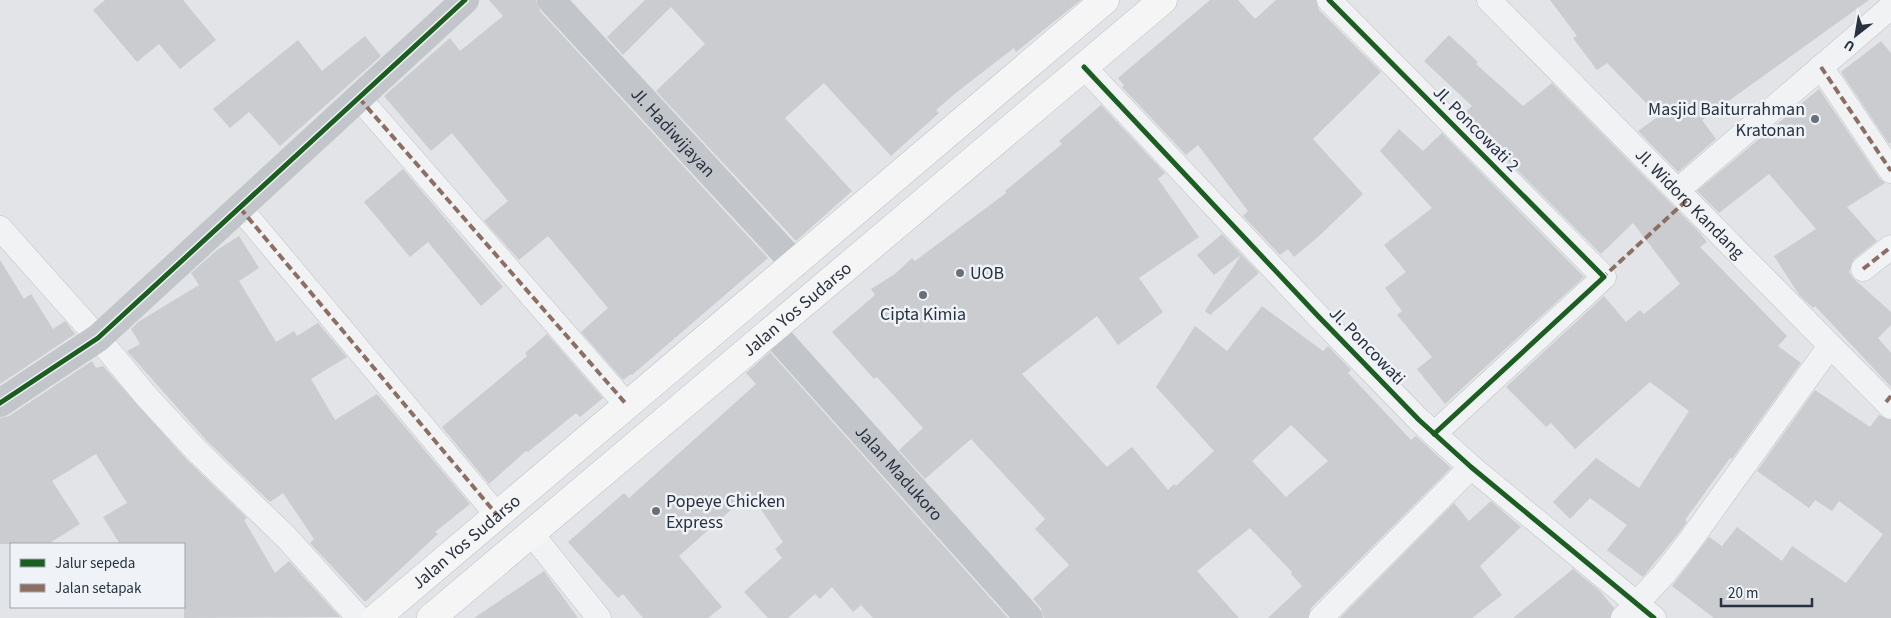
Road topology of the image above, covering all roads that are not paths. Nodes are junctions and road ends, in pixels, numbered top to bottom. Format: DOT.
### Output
graph roads {
  1 [pos="465,0"];
  2 [pos="551,0"];
  3 [pos="1163,0"];
  4 [pos="1329,0"];
  5 [pos="1489,0"];
  6 [pos="1099,2"];
  7 [pos="1891,7"];
  8 [pos="1821,67"];
  9 [pos="1084,68"];
  10 [pos="359,98"];
  11 [pos="1891,171"];
  12 [pos="1678,190"];
  13 [pos="240,208"];
  14 [pos="0,228"];
  15 [pos="1891,248"];
  16 [pos="795,264"];
  17 [pos="1863,269"];
  18 [pos="818,290"];
  19 [pos="748,304"];
  20 [pos="771,330"];
  21 [pos="98,338"];
  22 [pos="1830,346"];
  23 [pos="1889,402"];
  24 [pos="0,403"];
  25 [pos="627,405"];
  26 [pos="1434,434"];
  27 [pos="1471,467"];
  28 [pos="497,515"];
  29 [pos="531,533"];
  30 [pos="1638,613"];
  31 [pos="359,618"];
  32 [pos="376,618"];
  33 [pos="431,618"];
  34 [pos="598,618"];
  35 [pos="1029,618"];
  36 [pos="1321,618"];
  1 -- 10 [label="street"];
  2 -- 16 [label="street, Jl. Hadiwijayan"];
  3 -- 9 [label="main road, Jalan Yos Sudarso"];
  4 -- 26 [label="street, Jl. Poncowati 2"];
  5 -- 12 [label="street, Jl. Widoro Kandang"];
  6 -- 16 [label="main road, Jalan Yos Sudarso"];
  7 -- 8 [label="street"];
  8 -- 11 [label="street"];
  8 -- 12 [label="street"];
  9 -- 18 [label="main road, Jalan Yos Sudarso"];
  9 -- 26 [label="street, Jl. Poncowati"];
  10 -- 13 [label="street"];
  10 -- 25 [label="street"];
  12 -- 22 [label="street, Jl. Widoro Kandang"];
  13 -- 21 [label="street"];
  13 -- 28 [label="street"];
  14 -- 21 [label="street"];
  15 -- 17 [label="street"];
  16 -- 18 [label="main road"];
  16 -- 19 [label="main road, Jalan Yos Sudarso"];
  18 -- 20 [label="main road, Jalan Yos Sudarso"];
  19 -- 20 [label="main road"];
  19 -- 25 [label="main road, Jalan Yos Sudarso"];
  20 -- 29 [label="main road, Jalan Yos Sudarso"];
  20 -- 35 [label="street, Jalan Madukoro"];
  21 -- 24 [label="street"];
  21 -- 31 [label="street"];
  22 -- 23 [label="street, Jl. Widoro Kandang"];
  22 -- 30 [label="street"];
  25 -- 28 [label="main road, Jalan Yos Sudarso"];
  26 -- 27 [label="street, Jl. Poncowati"];
  27 -- 30 [label="street, Jl. Poncowati"];
  27 -- 36 [label="street"];
  28 -- 32 [label="main road, Jalan Yos Sudarso"];
  29 -- 33 [label="main road, Jalan Yos Sudarso"];
  29 -- 34 [label="street"];
}
